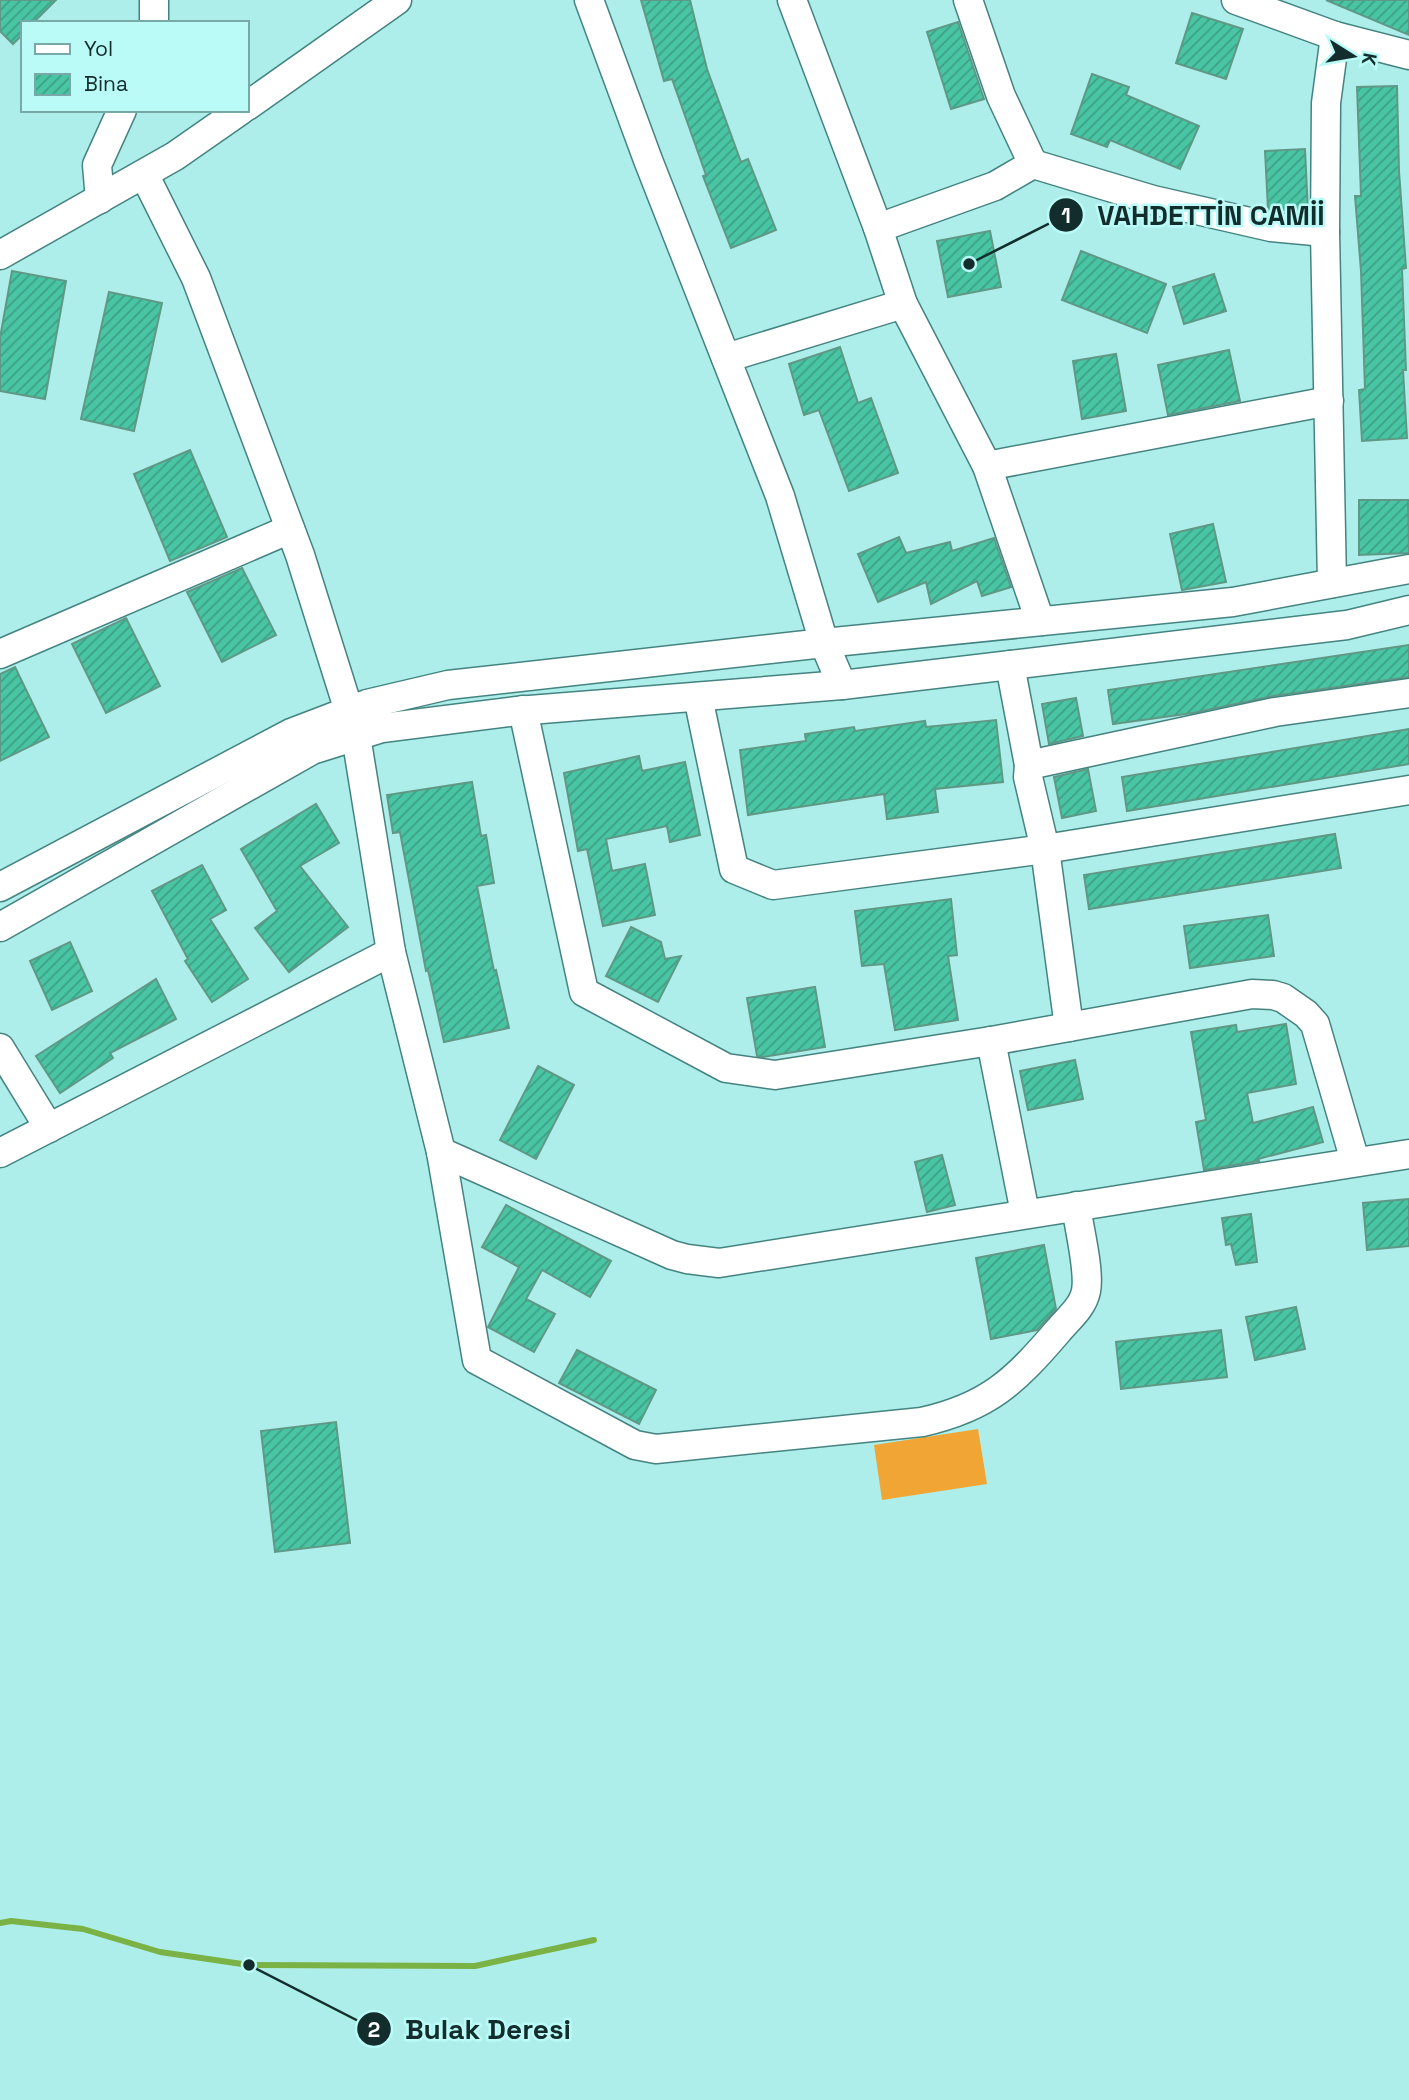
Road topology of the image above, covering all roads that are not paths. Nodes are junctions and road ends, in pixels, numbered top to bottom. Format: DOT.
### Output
graph roads {
  1 [pos="154,0"];
  2 [pos="397,0"];
  3 [pos="589,0"];
  4 [pos="792,0"];
  5 [pos="968,0"];
  6 [pos="1236,0"];
  7 [pos="154,21"];
  8 [pos="1335,36"];
  9 [pos="1409,55"];
  10 [pos="248,105"];
  11 [pos="121,112"];
  12 [pos="238,112"];
  13 [pos="1033,164"];
  14 [pos="144,174"];
  15 [pos="100,199"];
  16 [pos="878,228"];
  17 [pos="1325,232"];
  18 [pos="0,255"];
  19 [pos="903,304"];
  20 [pos="726,358"];
  21 [pos="1329,401"];
  22 [pos="987,466"];
  23 [pos="290,529"];
  24 [pos="1409,569"];
  25 [pos="1332,583"];
  26 [pos="1409,610"];
  27 [pos="1040,621"];
  28 [pos="824,643"];
  29 [pos="0,654"];
  30 [pos="1010,665"];
  31 [pos="842,685"];
  32 [pos="1409,693"];
  33 [pos="698,696"];
  34 [pos="523,710"];
  35 [pos="352,723"];
  36 [pos="1029,765"];
  37 [pos="1408,794"];
  38 [pos="1045,849"];
  39 [pos="0,887"];
  40 [pos="0,927"];
  41 [pos="391,952"];
  42 [pos="1069,1027"];
  43 [pos="991,1041"];
  44 [pos="0,1048"];
  45 [pos="49,1128"];
  46 [pos="441,1152"];
  47 [pos="0,1153"];
  48 [pos="1409,1154"];
  49 [pos="1355,1161"];
  50 [pos="1076,1206"];
  51 [pos="1025,1213"];
  1 -- 7 [label="street"];
  2 -- 10 [label="street"];
  3 -- 20 [label="street"];
  4 -- 16 [label="street"];
  5 -- 13 [label="street"];
  6 -- 8 [label="street"];
  8 -- 9 [label="street"];
  8 -- 17 [label="street"];
  11 -- 15 [label="street"];
  12 -- 14 [label="street"];
  13 -- 16 [label="street"];
  13 -- 17 [label="street"];
  14 -- 15 [label="street"];
  14 -- 23 [label="street"];
  15 -- 18 [label="street"];
  16 -- 19 [label="street"];
  17 -- 21 [label="street"];
  19 -- 20 [label="street"];
  19 -- 22 [label="street"];
  20 -- 28 [label="street"];
  21 -- 22 [label="street"];
  21 -- 25 [label="street"];
  22 -- 27 [label="street"];
  23 -- 29 [label="street"];
  23 -- 35 [label="street"];
  24 -- 25 [label="street"];
  25 -- 27 [label="street"];
  26 -- 30 [label="street"];
  27 -- 28 [label="street"];
  28 -- 31 [label="street"];
  28 -- 35 [label="street"];
  30 -- 31 [label="street"];
  30 -- 36 [label="street"];
  31 -- 33 [label="street"];
  32 -- 36 [label="street"];
  33 -- 34 [label="street"];
  33 -- 38 [label="street"];
  34 -- 35 [label="street"];
  34 -- 43 [label="street"];
  35 -- 39 [label="street"];
  35 -- 40 [label="street"];
  35 -- 41 [label="street"];
  36 -- 38 [label="street"];
  37 -- 38 [label="street"];
  38 -- 42 [label="street"];
  41 -- 45 [label="street"];
  41 -- 46 [label="street"];
  42 -- 43 [label="street"];
  42 -- 49 [label="street"];
  43 -- 51 [label="street"];
  44 -- 45 [label="street"];
  45 -- 47 [label="street"];
  46 -- 50 [label="street"];
  46 -- 51 [label="street"];
  48 -- 49 [label="street"];
  49 -- 50 [label="street"];
  50 -- 51 [label="street"];
}
